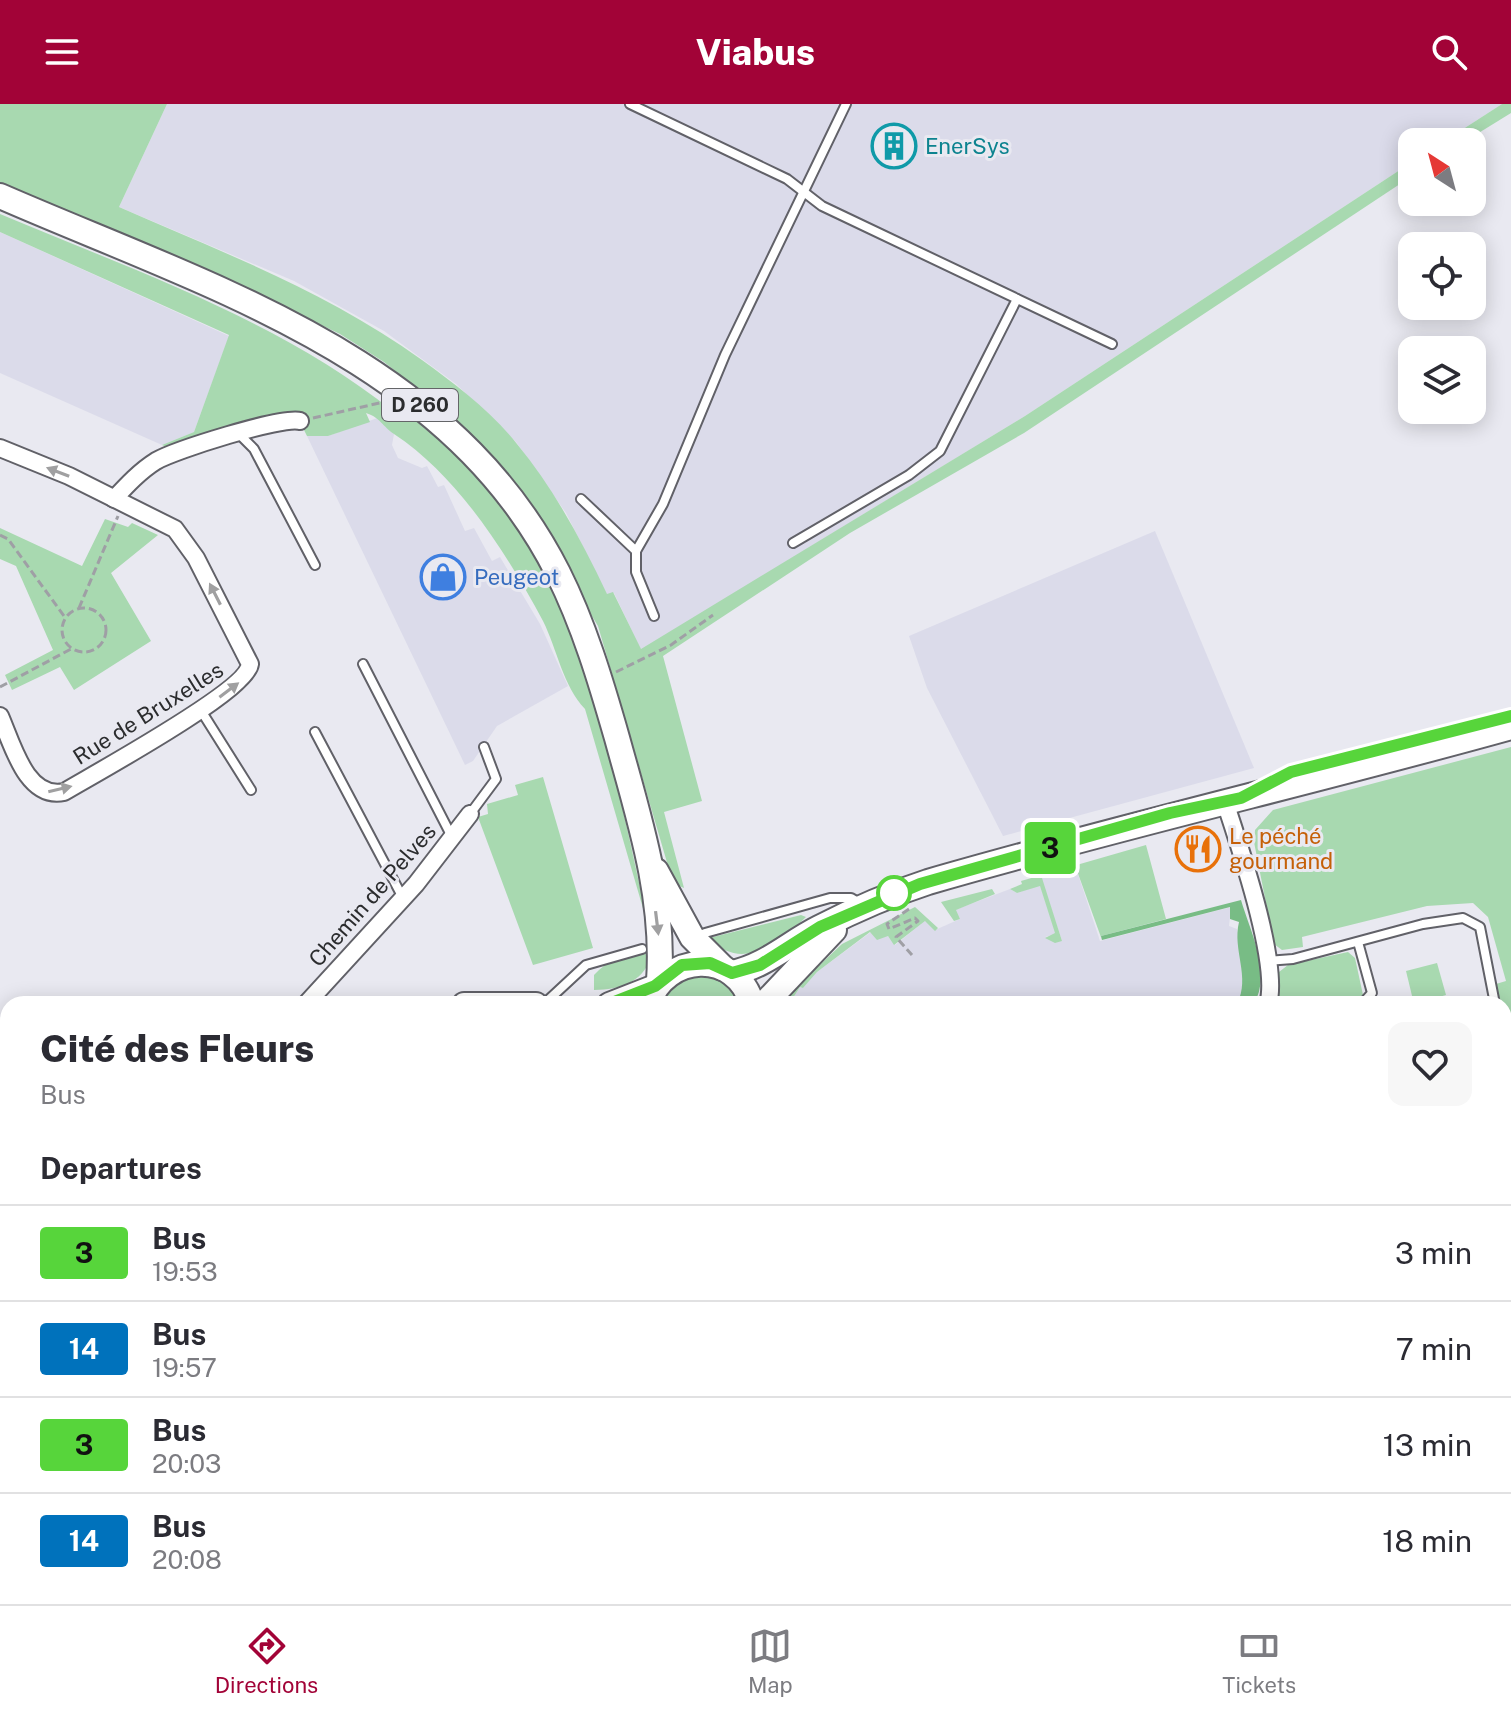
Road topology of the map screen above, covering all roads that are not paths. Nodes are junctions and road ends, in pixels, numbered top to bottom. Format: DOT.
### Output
graph roads {
  1 [pos="630,104"];
  2 [pos="846,104"];
  3 [pos="804,194"];
  4 [pos="0,196"];
  5 [pos="1017,299"];
  6 [pos="1112,344"];
  7 [pos="300,421"];
  8 [pos="239,434"];
  9 [pos="0,448"];
  10 [pos="581,499"];
  11 [pos="122,502"];
  12 [pos="793,543"];
  13 [pos="636,551"];
  14 [pos="315,565"];
  15 [pos="654,616"];
  16 [pos="363,664"];
  17 [pos="200,709"];
  18 [pos="0,716"];
  19 [pos="1511,716"];
  20 [pos="1511,727"];
  21 [pos="315,732"];
  22 [pos="484,747"];
  23 [pos="251,790"];
  24 [pos="1233,800"];
  25 [pos="470,814"];
  26 [pos="452,837"];
  27 [pos="652,866"];
  28 [pos="403,898"];
  29 [pos="858,910"];
  30 [pos="705,933"];
  31 [pos="1358,942"];
  32 [pos="642,949"];
  33 [pos="1268,961"];
  34 [pos="728,970"];
  35 [pos="654,990"];
  36 [pos="313,996"];
  37 [pos="553,996"];
  38 [pos="635,996"];
  39 [pos="748,996"];
  40 [pos="771,996"];
  41 [pos="1270,996"];
  42 [pos="1369,996"];
  43 [pos="1493,996"];
  1 -- 3 [label="lane"];
  2 -- 3 [label="lane"];
  3 -- 5 [label="lane"];
  3 -- 13 [label="lane"];
  4 -- 27 [label="main road, D 260"];
  5 -- 6 [label="lane"];
  5 -- 12 [label="lane"];
  7 -- 8 [label="street"];
  8 -- 11 [label="street"];
  8 -- 14 [label="lane"];
  11 -- 9 [label="street, Rue de Bruxelles, one-way"];
  10 -- 13 [label="lane"];
  17 -- 11 [label="street, Rue de Bruxelles, one-way"];
  13 -- 15 [label="lane"];
  16 -- 26 [label="lane"];
  18 -- 17 [label="street, Rue de Bruxelles, one-way"];
  17 -- 23 [label="lane"];
  19 -- 24 [label="main road"];
  20 -- 24 [label="main road"];
  21 -- 28 [label="lane"];
  22 -- 25 [label="lane"];
  24 -- 29 [label="main road"];
  24 -- 33 [label="street"];
  25 -- 26 [label="street, Chemin de Pelves"];
  26 -- 28 [label="street, Chemin de Pelves"];
  27 -- 34 [label="main road, D 260"];
  27 -- 35 [label="main road, D 260, one-way"];
  28 -- 36 [label="street, Chemin de Pelves"];
  29 -- 30 [label="lane"];
  29 -- 34 [label="main road"];
  29 -- 40 [label="main road"];
  31 -- 33 [label="lane"];
  31 -- 42 [label="lane"];
  31 -- 43 [label="lane"];
  32 -- 37 [label="lane"];
  33 -- 41 [label="street"];
  34 -- 35 [label="main road"];
  34 -- 39 [label="main road"];
  35 -- 38 [label="main road"];
}
